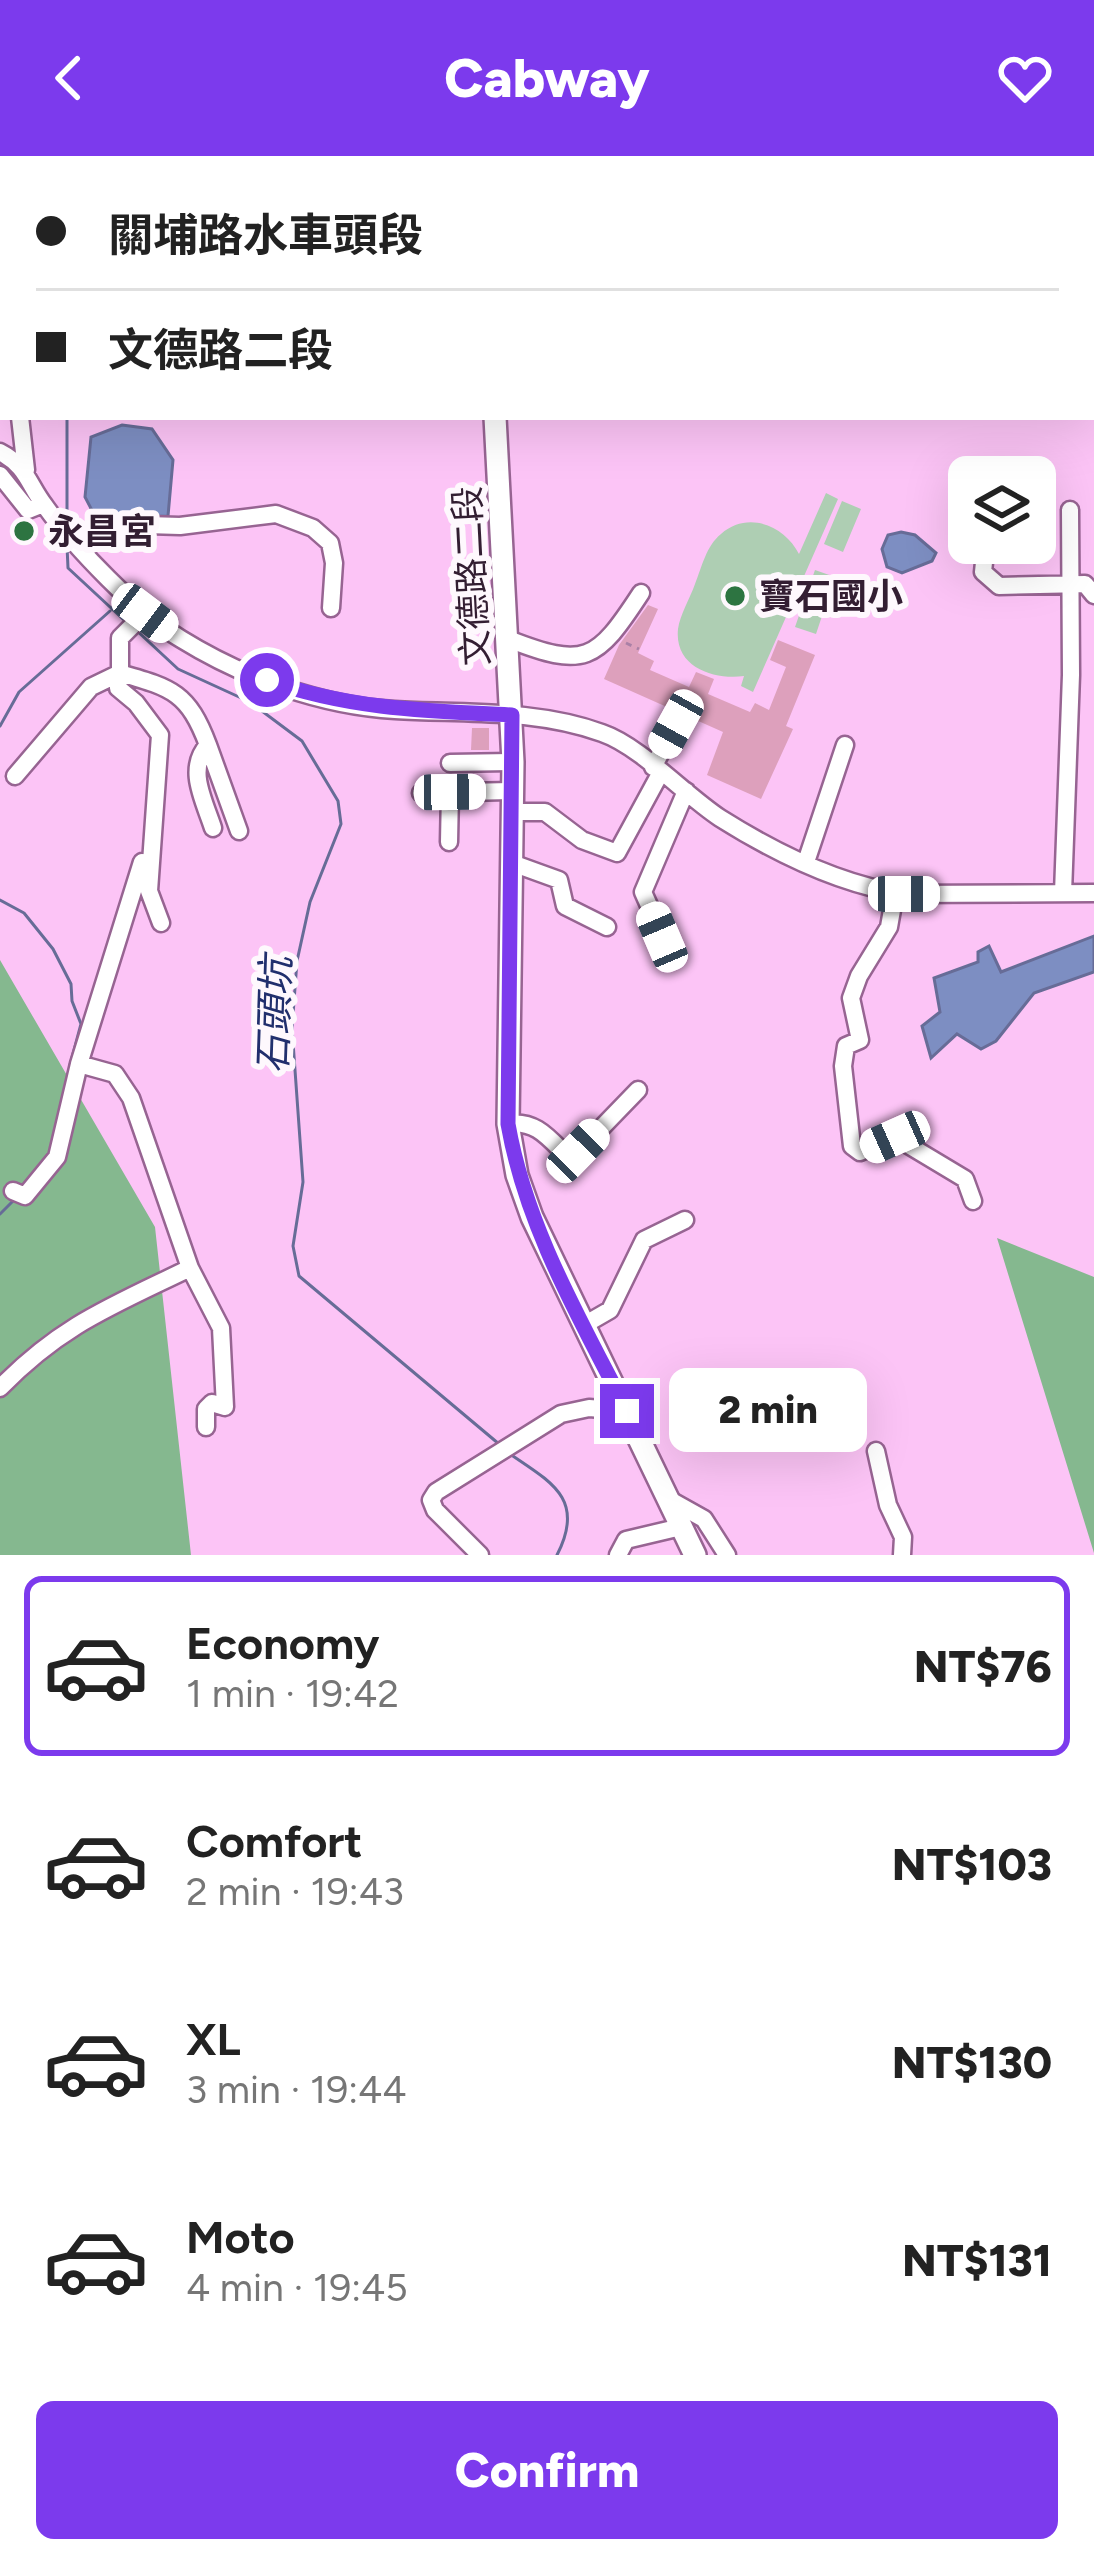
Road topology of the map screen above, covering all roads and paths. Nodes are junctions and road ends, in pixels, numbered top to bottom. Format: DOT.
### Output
graph roads {
  1 [pos="20,420"];
  2 [pos="495,420"];
  3 [pos="0,452"];
  4 [pos="26,470"];
  5 [pos="0,475"];
  6 [pos="43,504"];
  7 [pos="1070,510"];
  8 [pos="79,544"];
  9 [pos="984,564"];
  10 [pos="1068,586"];
  11 [pos="641,593"];
  12 [pos="1094,596"];
  13 [pos="331,608"];
  14 [pos="145,613"];
  15 [pos="508,640"];
  16 [pos="119,673"];
  17 [pos="512,715"];
  18 [pos="676,724"];
  19 [pos="844,745"];
  20 [pos="208,746"];
  21 [pos="513,762"];
  22 [pos="450,763"];
  23 [pos="657,770"];
  24 [pos="14,776"];
  25 [pos="686,791"];
  26 [pos="450,792"];
  27 [pos="421,793"];
  28 [pos="512,801"];
  29 [pos="158,803"];
  30 [pos="213,827"];
  31 [pos="239,830"];
  32 [pos="449,842"];
  33 [pos="512,862"];
  34 [pos="806,862"];
  35 [pos="895,893"];
  36 [pos="1063,893"];
  37 [pos="1094,893"];
  38 [pos="161,923"];
  39 [pos="607,927"];
  40 [pos="662,937"];
  41 [pos="79,1064"];
  42 [pos="638,1090"];
  43 [pos="508,1124"];
  44 [pos="19,1194"];
  45 [pos="973,1201"];
  46 [pos="686,1220"];
  47 [pos="190,1268"];
  48 [pos="584,1324"];
  49 [pos="0,1388"];
  50 [pos="627,1411"];
  51 [pos="206,1427"];
  52 [pos="876,1451"];
  53 [pos="670,1500"];
  54 [pos="681,1527"];
  55 [pos="480,1555"];
  56 [pos="618,1555"];
  57 [pos="694,1555"];
  58 [pos="727,1555"];
  59 [pos="902,1555"];
  1 -- 4 [label="street"];
  2 -- 15 [label="main road, 文德路二段"];
  3 -- 4 [label="street"];
  4 -- 6 [label="street"];
  5 -- 6 [label="street"];
  6 -- 8 [label="street"];
  7 -- 10 [label="street"];
  8 -- 13 [label="street"];
  8 -- 14 [label="street"];
  9 -- 10 [label="street"];
  10 -- 12 [label="street"];
  10 -- 36 [label="street"];
  11 -- 15 [label="street"];
  14 -- 16 [label="street"];
  14 -- 17 [label="street"];
  15 -- 17 [label="main road, 文德路二段"];
  16 -- 20 [label="street"];
  16 -- 24 [label="street"];
  16 -- 29 [label="street"];
  17 -- 21 [label="main road, 文德路二段"];
  17 -- 23 [label="street"];
  18 -- 23 [label="street"];
  19 -- 34 [label="street"];
  20 -- 30 [label="street"];
  20 -- 31 [label="street"];
  21 -- 22 [label="street"];
  21 -- 28 [label="main road, 文德路二段"];
  23 -- 25 [label="street"];
  23 -- 28 [label="street"];
  25 -- 34 [label="street"];
  25 -- 40 [label="street"];
  26 -- 27 [label="street"];
  26 -- 28 [label="street"];
  26 -- 32 [label="street"];
  28 -- 33 [label="main road, 文德路二段"];
  29 -- 38 [label="street"];
  29 -- 41 [label="street"];
  33 -- 39 [label="street"];
  33 -- 43 [label="main road, 文德路二段"];
  34 -- 35 [label="street"];
  35 -- 36 [label="street"];
  35 -- 45 [label="street"];
  36 -- 37 [label="street"];
  41 -- 44 [label="street"];
  41 -- 47 [label="street"];
  42 -- 43 [label="street"];
  43 -- 48 [label="main road, 文德路二段"];
  46 -- 48 [label="street"];
  47 -- 49 [label="street"];
  47 -- 51 [label="street"];
  48 -- 50 [label="main road, 文德路二段"];
  50 -- 53 [label="main road, 文德路二段"];
  50 -- 55 [label="street"];
  52 -- 59 [label="street"];
  53 -- 54 [label="main road, 文德路二段"];
  53 -- 58 [label="street"];
  54 -- 56 [label="street"];
  54 -- 57 [label="main road, 文德路二段"];
}
